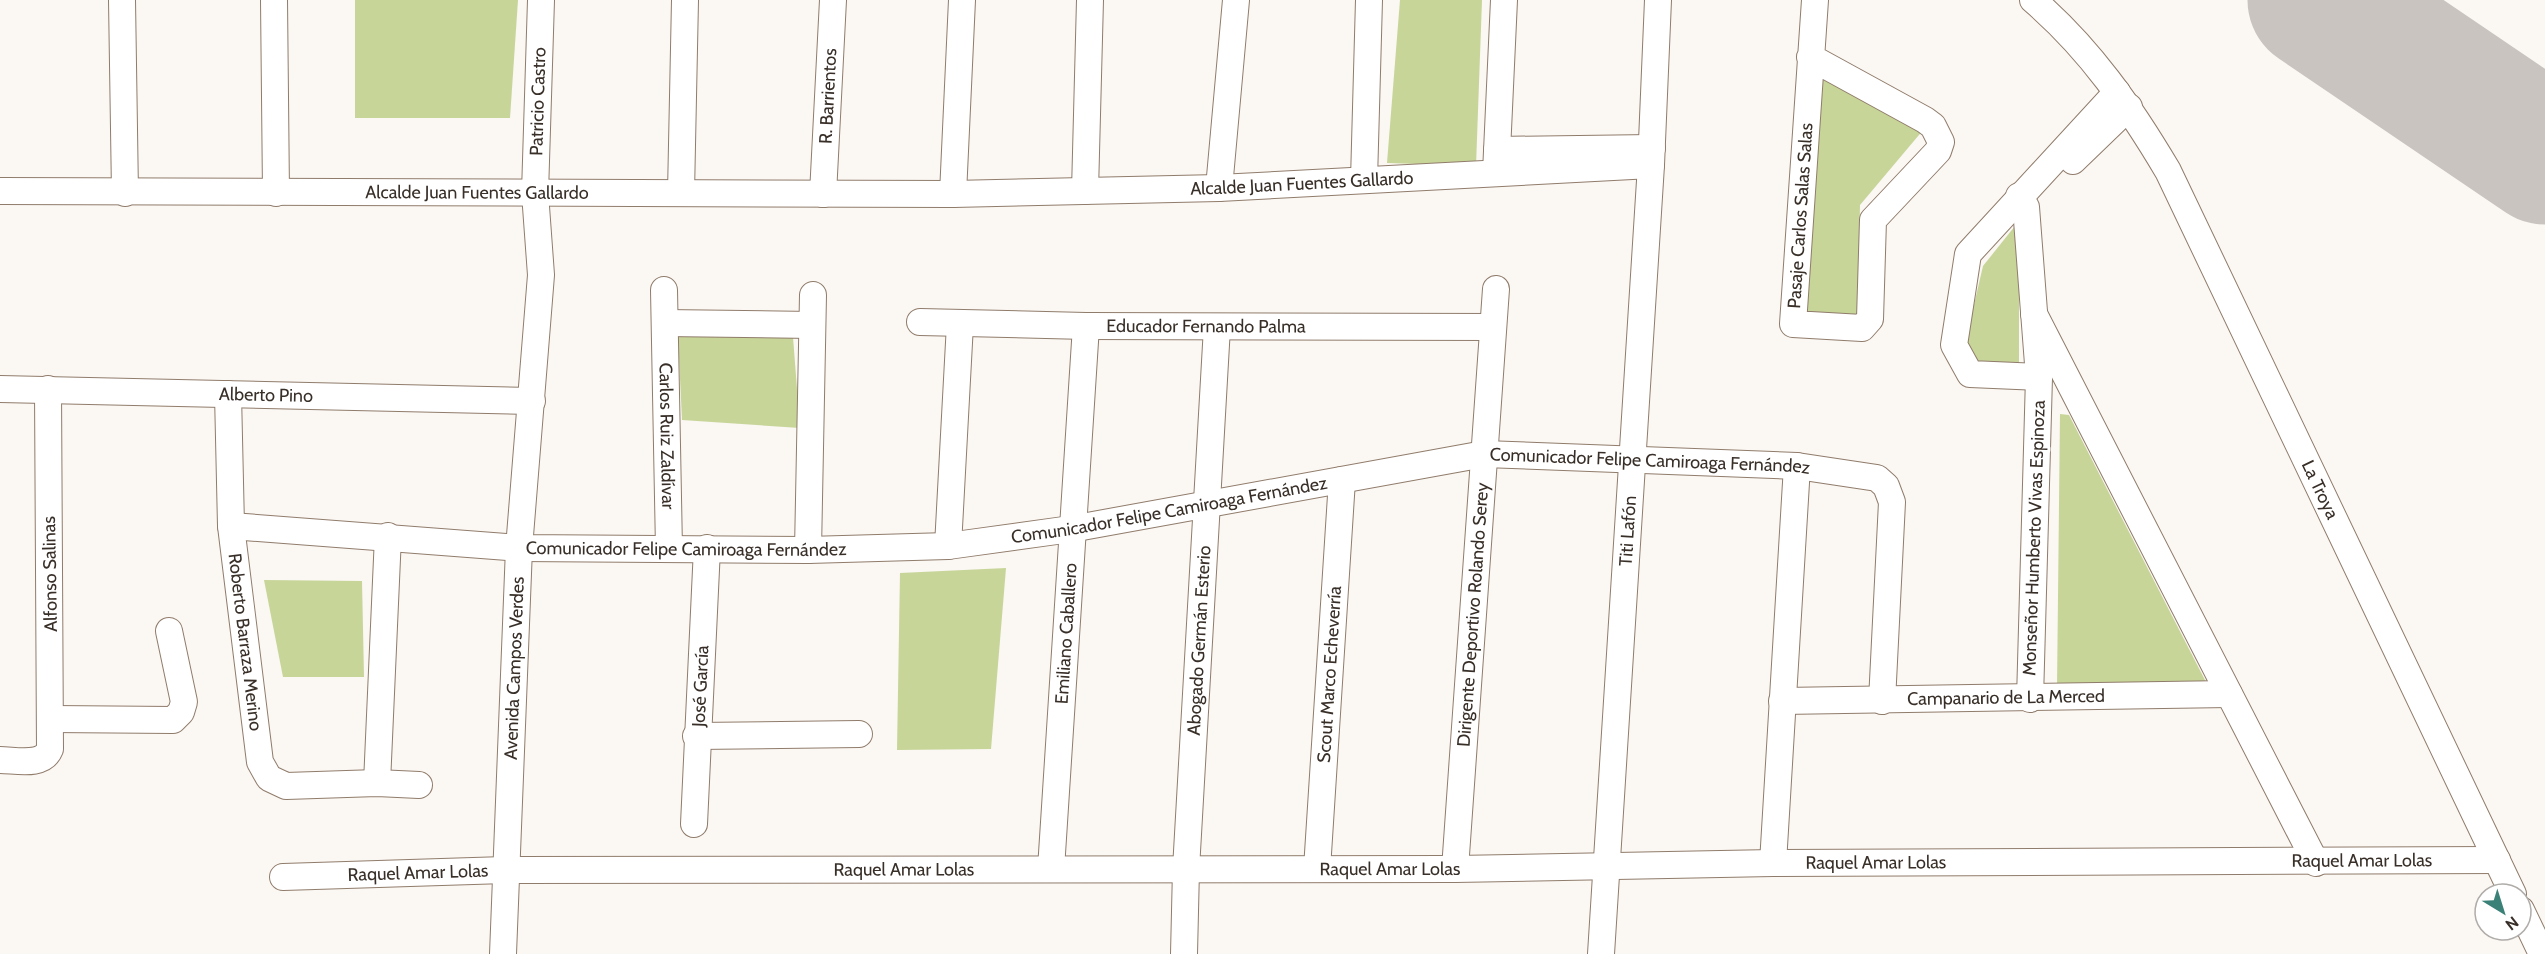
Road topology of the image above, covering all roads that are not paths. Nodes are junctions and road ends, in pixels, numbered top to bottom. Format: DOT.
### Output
graph roads {
  1 [pos="123,0"];
  2 [pos="274,0"];
  3 [pos="541,0"];
  4 [pos="685,0"];
  5 [pos="833,0"];
  6 [pos="962,0"];
  7 [pos="1090,0"];
  8 [pos="1236,0"];
  9 [pos="1369,0"];
  10 [pos="1504,0"];
  11 [pos="1658,0"];
  12 [pos="1815,0"];
  13 [pos="2033,0"];
  14 [pos="1810,57"];
  15 [pos="2123,99"];
  16 [pos="1651,156"];
  17 [pos="1497,162"];
  18 [pos="1364,180"];
  19 [pos="1219,188"];
  20 [pos="0,191"];
  21 [pos="1085,191"];
  22 [pos="125,193"];
  23 [pos="276,193"];
  24 [pos="535,193"];
  25 [pos="681,193"];
  26 [pos="823,194"];
  27 [pos="953,194"];
  28 [pos="2023,202"];
  29 [pos="541,275"];
  30 [pos="1496,288"];
  31 [pos="664,291"];
  32 [pos="813,295"];
  33 [pos="2034,314"];
  34 [pos="920,322"];
  35 [pos="665,323"];
  36 [pos="960,324"];
  37 [pos="812,325"];
  38 [pos="1086,326"];
  39 [pos="1217,327"];
  40 [pos="1493,327"];
  41 [pos="2038,377"];
  42 [pos="0,389"];
  43 [pos="48,389"];
  44 [pos="228,394"];
  45 [pos="532,401"];
  46 [pos="1484,454"];
  47 [pos="1632,459"];
  48 [pos="1797,466"];
  49 [pos="1342,480"];
  50 [pos="1206,504"];
  51 [pos="231,526"];
  52 [pos="1071,529"];
  53 [pos="388,536"];
  54 [pos="948,546"];
  55 [pos="519,548"];
  56 [pos="707,548"];
  57 [pos="669,549"];
  58 [pos="808,550"];
  59 [pos="170,631"];
  60 [pos="2229,694"];
  61 [pos="2030,699"];
  62 [pos="1782,701"];
  63 [pos="1882,701"];
  64 [pos="52,719"];
  65 [pos="859,734"];
  66 [pos="696,736"];
  67 [pos="0,760"];
  68 [pos="377,783"];
  69 [pos="419,785"];
  70 [pos="694,824"];
  71 [pos="2497,860"];
  72 [pos="1773,863"];
  73 [pos="2316,863"];
  74 [pos="1455,868"];
  75 [pos="1607,868"];
  76 [pos="1052,869"];
  77 [pos="1186,869"];
  78 [pos="1317,869"];
  79 [pos="505,870"];
  80 [pos="283,877"];
  81 [pos="2507,882"];
  82 [pos="2533,935"];
  83 [pos="503,954"];
  84 [pos="1184,954"];
  85 [pos="1600,954"];
  86 [pos="2542,954"];
  1 -- 22 [label="street"];
  2 -- 23 [label="street"];
  3 -- 24 [label="street, Patricio Castro"];
  4 -- 25 [label="street"];
  5 -- 26 [label="street, R. Barrientos"];
  6 -- 27 [label="street"];
  7 -- 21 [label="street"];
  8 -- 19 [label="street"];
  9 -- 18 [label="street"];
  10 -- 17 [label="street"];
  11 -- 16 [label="street, Titi Lafón"];
  12 -- 14 [label="street, Pasaje Carlos Salas Salas"];
  13 -- 15 [label="street, La Troya"];
  14 -- 14 [label="street, Pasaje Carlos Salas Salas"];
  15 -- 28 [label="street, Monseñor Humberto Vivas Espinoza"];
  15 -- 71 [label="street, La Troya"];
  16 -- 17 [label="street, Alcalde Juan Fuentes Gallardo"];
  16 -- 47 [label="street, Titi Lafón"];
  17 -- 18 [label="street, Alcalde Juan Fuentes Gallardo"];
  18 -- 19 [label="street, Alcalde Juan Fuentes Gallardo"];
  19 -- 21 [label="street, Alcalde Juan Fuentes Gallardo"];
  20 -- 22 [label="street, Alcalde Juan Fuentes Gallardo"];
  21 -- 27 [label="street, Alcalde Juan Fuentes Gallardo"];
  22 -- 23 [label="street, Alcalde Juan Fuentes Gallardo"];
  23 -- 24 [label="street, Alcalde Juan Fuentes Gallardo"];
  24 -- 25 [label="street, Alcalde Juan Fuentes Gallardo"];
  24 -- 29 [label="street, Patricio Castro"];
  25 -- 26 [label="street, Alcalde Juan Fuentes Gallardo"];
  26 -- 27 [label="street, Alcalde Juan Fuentes Gallardo"];
  28 -- 33 [label="street, Monseñor Humberto Vivas Espinoza"];
  28 -- 41 [label="street, Monseñor Humberto Vivas Espinoza"];
  29 -- 45 [label="street, Avenida Campos Verdes"];
  30 -- 40 [label="street, Dirigente Deportivo Rolando Serey"];
  31 -- 35 [label="street, Carlos Ruiz Zaldívar"];
  32 -- 37 [label="street"];
  33 -- 41 [label="street, Monseñor Humberto Vivas Espinoza"];
  33 -- 60 [label="street"];
  34 -- 36 [label="street, Educador Fernando Palma"];
  35 -- 37 [label="street"];
  35 -- 57 [label="street, Carlos Ruiz Zaldívar"];
  36 -- 38 [label="street, Educador Fernando Palma"];
  36 -- 54 [label="street"];
  37 -- 58 [label="street"];
  38 -- 39 [label="street, Educador Fernando Palma"];
  38 -- 52 [label="street, Emiliano Caballero"];
  39 -- 40 [label="street, Educador Fernando Palma"];
  39 -- 50 [label="street, Abogado Germán Esterio"];
  40 -- 46 [label="street, Dirigente Deportivo Rolando Serey"];
  41 -- 61 [label="street, Monseñor Humberto Vivas Espinoza"];
  42 -- 43 [label="street, Alberto Pino"];
  43 -- 44 [label="street, Alberto Pino"];
  43 -- 64 [label="street, Alfonso Salinas"];
  44 -- 45 [label="street, Alberto Pino"];
  44 -- 51 [label="street, Roberto Barraza Merino"];
  45 -- 55 [label="street, Avenida Campos Verdes"];
  46 -- 47 [label="street, Comunicador Felipe Camiroaga Fernández"];
  46 -- 49 [label="street, Comunicador Felipe Camiroaga Fernández"];
  46 -- 74 [label="street, Dirigente Deportivo Rolando Serey"];
  47 -- 48 [label="street, Comunicador Felipe Camiroaga Fernández"];
  47 -- 75 [label="street, Titi Lafón"];
  48 -- 62 [label="street"];
  48 -- 63 [label="street, Comunicador Felipe Camiroaga Fernández"];
  49 -- 50 [label="street, Comunicador Felipe Camiroaga Fernández"];
  49 -- 78 [label="street, Scout Marco Echeverría"];
  50 -- 52 [label="street, Comunicador Felipe Camiroaga Fernández"];
  50 -- 77 [label="street, Abogado Germán Esterio"];
  51 -- 53 [label="street, Comunicador Felipe Camiroaga Fernández"];
  51 -- 68 [label="street, Roberto Barraza Merino"];
  52 -- 54 [label="street, Comunicador Felipe Camiroaga Fernández"];
  52 -- 76 [label="street, Emiliano Caballero"];
  53 -- 55 [label="street, Comunicador Felipe Camiroaga Fernández"];
  53 -- 68 [label="street"];
  54 -- 58 [label="street, Comunicador Felipe Camiroaga Fernández"];
  55 -- 57 [label="street, Comunicador Felipe Camiroaga Fernández"];
  55 -- 79 [label="street, Avenida Campos Verdes"];
  56 -- 57 [label="street, Comunicador Felipe Camiroaga Fernández"];
  56 -- 58 [label="street, Comunicador Felipe Camiroaga Fernández"];
  56 -- 66 [label="street, José García"];
  59 -- 64 [label="street"];
  60 -- 61 [label="street, Campanario de La Merced"];
  60 -- 73 [label="street"];
  61 -- 63 [label="street, Campanario de La Merced"];
  62 -- 63 [label="street, Campanario de La Merced"];
  62 -- 72 [label="street"];
  64 -- 67 [label="street, Alfonso Salinas"];
  65 -- 66 [label="street"];
  66 -- 70 [label="street, José García"];
  68 -- 69 [label="street, Roberto Barraza Merino"];
  71 -- 73 [label="street, Raquel Amar Lolas"];
  71 -- 81 [label="street, La Troya"];
  72 -- 73 [label="street, Raquel Amar Lolas"];
  72 -- 75 [label="street, Raquel Amar Lolas"];
  74 -- 75 [label="street, Raquel Amar Lolas"];
  74 -- 78 [label="street, Raquel Amar Lolas"];
  75 -- 85 [label="street, Titi Lafón"];
  76 -- 77 [label="street, Raquel Amar Lolas"];
  76 -- 79 [label="street, Raquel Amar Lolas"];
  77 -- 78 [label="street, Raquel Amar Lolas"];
  77 -- 84 [label="street, Abogado Germán Esterio"];
  79 -- 80 [label="street, Raquel Amar Lolas"];
  79 -- 83 [label="street, Avenida Campos Verdes"];
  82 -- 86 [label="street"];
}
